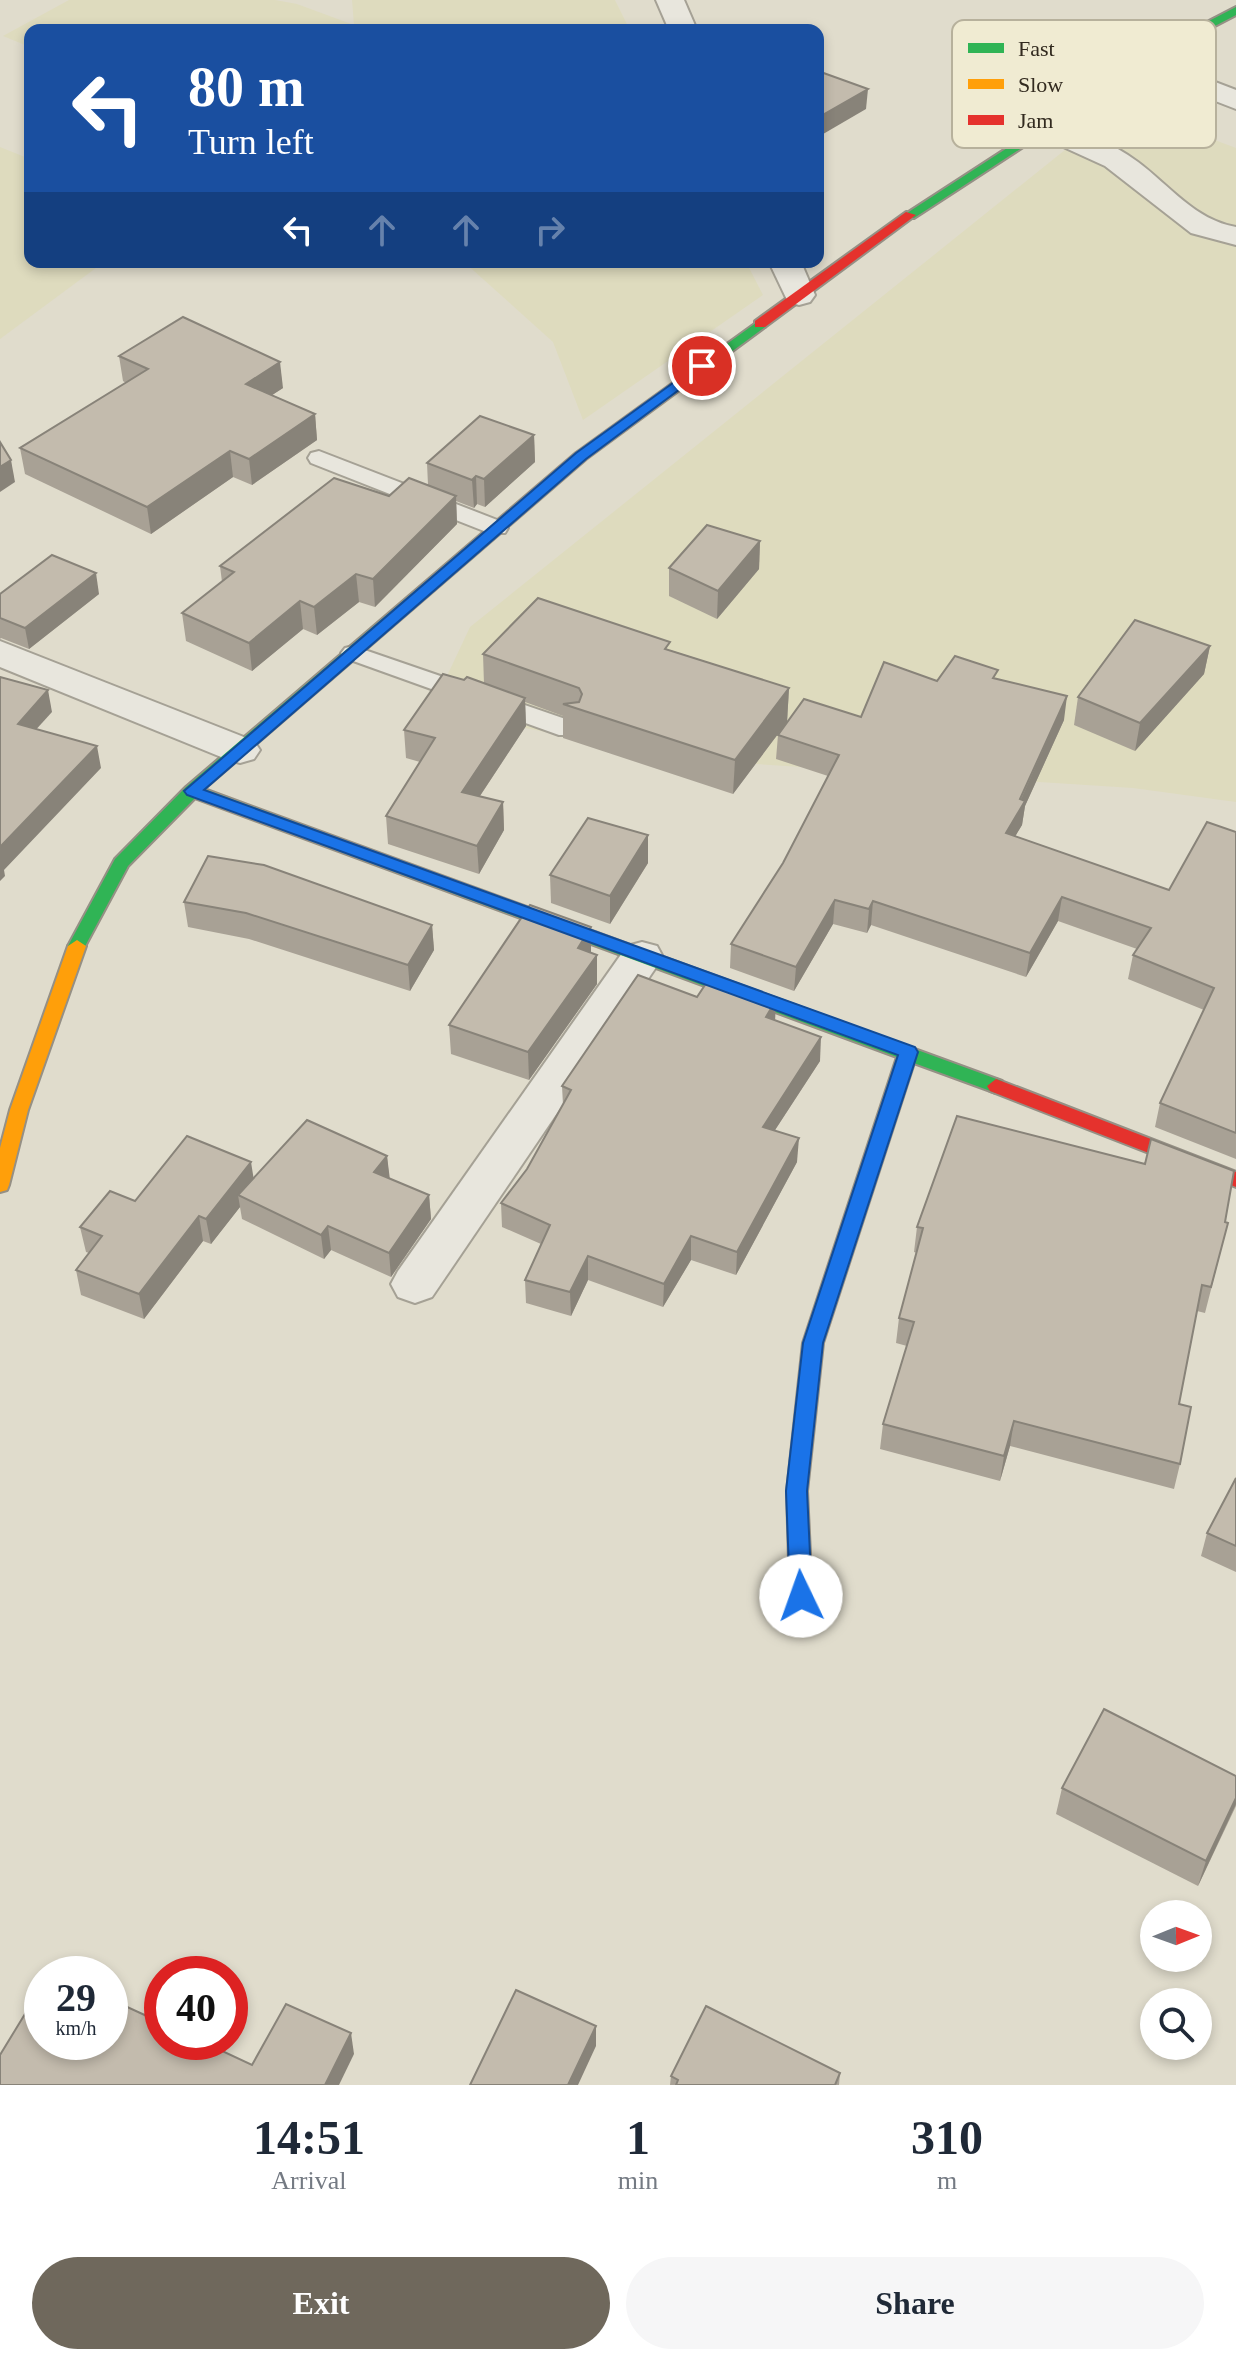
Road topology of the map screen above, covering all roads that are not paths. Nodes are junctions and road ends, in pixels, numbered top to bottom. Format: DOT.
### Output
graph roads {
  1 [pos="670,0"];
  2 [pos="1236,10"];
  3 [pos="1216,22"];
  4 [pos="680,24"];
  5 [pos="1216,92"];
  6 [pos="1236,100"];
  7 [pos="1017,148"];
  8 [pos="1089,148"];
  9 [pos="1236,236"];
  10 [pos="788,268"];
  11 [pos="799,295"];
  12 [pos="319,458"];
  13 [pos="497,528"];
  14 [pos="0,653"];
  15 [pos="353,653"];
  16 [pos="568,729"];
  17 [pos="240,750"];
  18 [pos="192,791"];
  19 [pos="642,957"];
  20 [pos="908,1052"];
  21 [pos="1236,1180"];
  22 [pos="0,1185"];
  23 [pos="415,1284"];
  24 [pos="801,1596"];
  1 -- 4 [label="street"];
  2 -- 3 [label="street"];
  5 -- 6 [label="street"];
  7 -- 11 [label="street"];
  8 -- 9 [label="street"];
  10 -- 11 [label="street"];
  11 -- 13 [label="street"];
  12 -- 13 [label="lane"];
  13 -- 15 [label="street"];
  14 -- 17 [label="street"];
  15 -- 16 [label="lane"];
  15 -- 17 [label="street"];
  17 -- 18 [label="street"];
  18 -- 19 [label="street"];
  18 -- 22 [label="street"];
  19 -- 20 [label="street"];
  19 -- 23 [label="street"];
  20 -- 21 [label="street"];
  20 -- 24 [label="street"];
}
